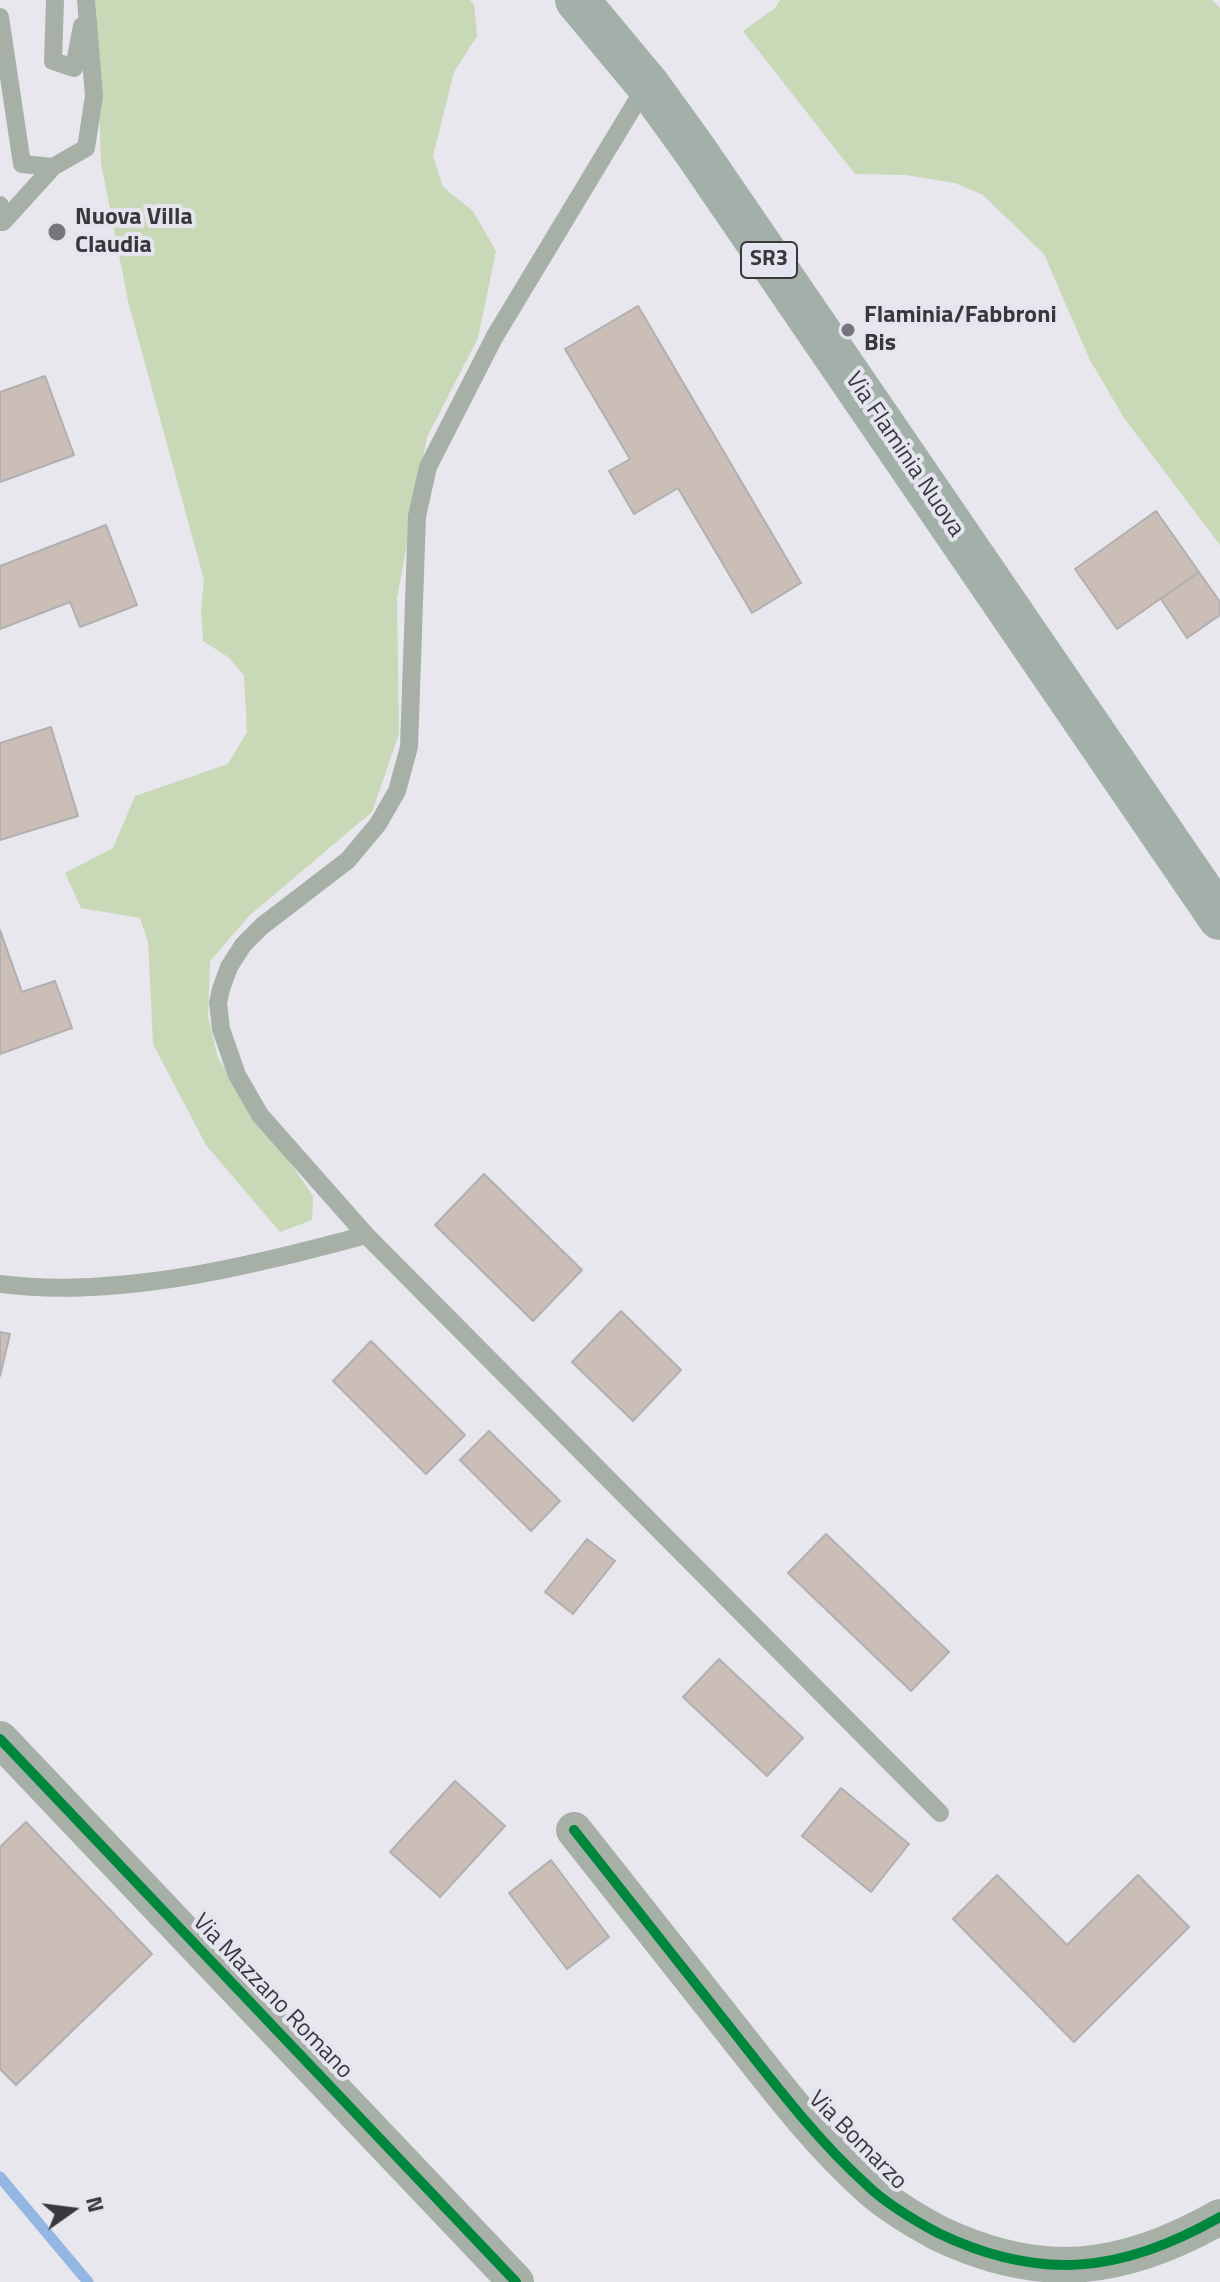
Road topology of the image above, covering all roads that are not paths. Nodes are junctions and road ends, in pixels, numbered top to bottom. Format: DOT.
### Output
graph roads {
  1 [pos="55,0"];
  2 [pos="577,0"];
  3 [pos="86,2"];
  4 [pos="0,17"];
  5 [pos="647,84"];
  6 [pos="53,167"];
  7 [pos="0,205"];
  8 [pos="1220,918"];
  9 [pos="366,1235"];
  10 [pos="0,1284"];
  11 [pos="0,1739"];
  12 [pos="940,1813"];
  13 [pos="574,1830"];
  14 [pos="1220,2217"];
  15 [pos="516,2282"];
  1 -- 3 [label="lane"];
  2 -- 5 [label="main road, Via Flaminia Nuova / SR3"];
  3 -- 6 [label="lane"];
  4 -- 6 [label="lane"];
  5 -- 8 [label="main road, Via Flaminia Nuova / SR3"];
  5 -- 9 [label="lane"];
  6 -- 7 [label="lane"];
  9 -- 10 [label="lane"];
  9 -- 12 [label="lane"];
  11 -- 15 [label="street, Via Mazzano Romano"];
  13 -- 14 [label="street, Via Bomarzo"];
}
